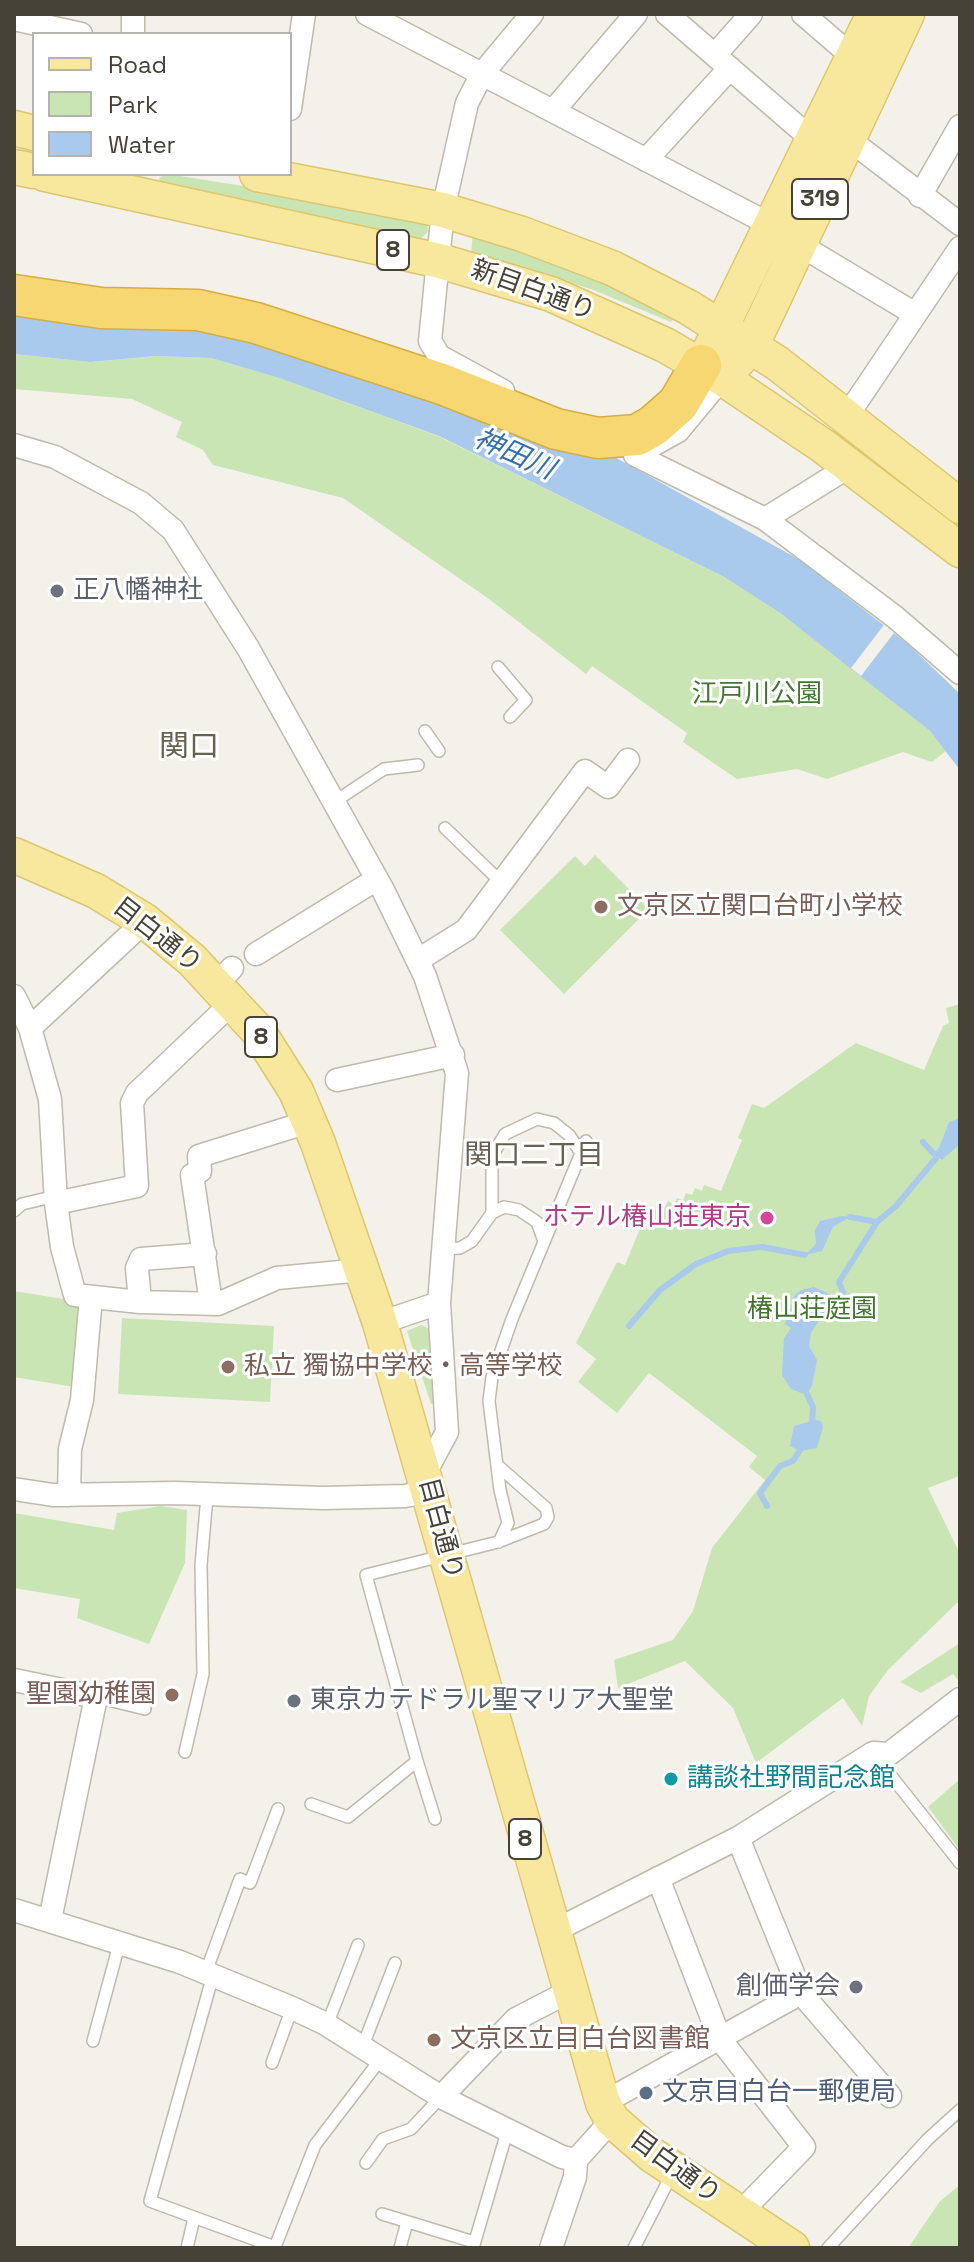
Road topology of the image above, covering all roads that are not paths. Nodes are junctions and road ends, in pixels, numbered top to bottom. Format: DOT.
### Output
graph roads {
  1 [pos="304,14"];
  2 [pos="367,14"];
  3 [pos="636,14"];
  4 [pos="667,14"];
  5 [pos="751,14"];
  6 [pos="803,14"];
  7 [pos="874,14"];
  8 [pos="907,14"];
  9 [pos="529,15"];
  10 [pos="14,19"];
  11 [pos="72,32"];
  12 [pos="853,57"];
  13 [pos="722,61"];
  14 [pos="482,74"];
  15 [pos="292,95"];
  16 [pos="553,111"];
  17 [pos="960,126"];
  18 [pos="847,138"];
  19 [pos="814,141"];
  20 [pos="646,160"];
  21 [pos="62,176"];
  22 [pos="277,176"];
  23 [pos="132,184"];
  24 [pos="920,196"];
  25 [pos="443,210"];
  26 [pos="960,224"];
  27 [pos="787,236"];
  28 [pos="960,248"];
  29 [pos="440,261"];
  30 [pos="14,295"];
  31 [pos="915,314"];
  32 [pos="723,328"];
  33 [pos="751,346"];
  34 [pos="703,367"];
  35 [pos="847,416"];
  36 [pos="14,445"];
  37 [pos="850,466"];
  38 [pos="956,495"];
  39 [pos="765,519"];
  40 [pos="960,550"];
  41 [pos="498,667"];
  42 [pos="960,673"];
  43 [pos="510,717"];
  44 [pos="425,731"];
  45 [pos="439,751"];
  46 [pos="628,760"];
  47 [pos="418,765"];
  48 [pos="334,802"];
  49 [pos="445,828"];
  50 [pos="14,855"];
  51 [pos="377,879"];
  52 [pos="502,883"];
  53 [pos="145,921"];
  54 [pos="256,954"];
  55 [pos="418,960"];
  56 [pos="227,985"];
  57 [pos="14,996"];
  58 [pos="30,1028"];
  59 [pos="453,1055"];
  60 [pos="315,1094"];
  61 [pos="586,1141"];
  62 [pos="581,1153"];
  63 [pos="56,1200"];
  64 [pos="14,1211"];
  65 [pos="492,1213"];
  66 [pos="544,1241"];
  67 [pos="443,1249"];
  68 [pos="205,1254"];
  69 [pos="362,1270"];
  70 [pos="91,1297"];
  71 [pos="140,1302"];
  72 [pos="211,1303"];
  73 [pos="439,1303"];
  74 [pos="380,1323"];
  75 [pos="497,1465"];
  76 [pos="428,1482"];
  77 [pos="14,1489"];
  78 [pos="69,1495"];
  79 [pos="207,1496"];
  80 [pos="498,1542"];
  81 [pos="447,1555"];
  82 [pos="14,1680"];
  83 [pos="96,1697"];
  84 [pos="960,1699"];
  85 [pos="145,1709"];
  86 [pos="185,1752"];
  87 [pos="873,1753"];
  88 [pos="417,1761"];
  89 [pos="311,1804"];
  90 [pos="278,1809"];
  91 [pos="435,1819"];
  92 [pos="738,1838"];
  93 [pos="960,1863"];
  94 [pos="658,1878"];
  95 [pos="14,1910"];
  96 [pos="50,1920"];
  97 [pos="552,1932"];
  98 [pos="120,1941"];
  99 [pos="358,1945"];
  100 [pos="395,1963"];
  101 [pos="210,1973"];
  102 [pos="568,1992"];
  103 [pos="801,1993"];
  104 [pos="292,2008"];
  105 [pos="327,2025"];
  106 [pos="720,2039"];
  107 [pos="93,2041"];
  108 [pos="371,2054"];
  109 [pos="272,2063"];
  110 [pos="890,2096"];
  111 [pos="441,2097"];
  112 [pos="960,2110"];
  113 [pos="607,2112"];
  114 [pos="507,2132"];
  115 [pos="576,2160"];
  116 [pos="366,2163"];
  117 [pos="674,2171"];
  118 [pos="382,2214"];
  119 [pos="739,2214"];
  120 [pos="194,2218"];
  121 [pos="407,2222"];
  122 [pos="474,2245"];
  123 [pos="187,2248"];
  124 [pos="400,2248"];
  125 [pos="551,2248"];
  126 [pos="634,2248"];
  127 [pos="792,2248"];
  128 [pos="828,2248"];
  1 -- 15 [label="street"];
  2 -- 14 [label="street"];
  3 -- 16 [label="street"];
  4 -- 13 [label="street"];
  5 -- 13 [label="street"];
  6 -- 12 [label="street"];
  7 -- 12 [label="main road, 319"];
  8 -- 18 [label="main road, 319"];
  9 -- 14 [label="street"];
  10 -- 11 [label="street"];
  12 -- 19 [label="main road, 319"];
  13 -- 19 [label="street"];
  13 -- 20 [label="street"];
  14 -- 16 [label="street"];
  14 -- 25 [label="street"];
  16 -- 20 [label="street"];
  17 -- 24 [label="street"];
  18 -- 24 [label="street"];
  18 -- 27 [label="main road, 319"];
  19 -- 27 [label="main road, 319"];
  20 -- 27 [label="street"];
  21 -- 23 [label="main road, 新目白通り / 8"];
  22 -- 25 [label="main road, 新目白通り / 8"];
  23 -- 29 [label="main road, 新目白通り / 8"];
  24 -- 26 [label="street"];
  25 -- 29 [label="street"];
  25 -- 32 [label="main road, 新目白通り / 8"];
  27 -- 31 [label="street"];
  27 -- 32 [label="main road, 319"];
  27 -- 33 [label="main road, 319"];
  28 -- 31 [label="street"];
  29 -- 34 [label="main road, 新目白通り / 8"];
  29 -- 34 [label="street"];
  30 -- 34 [label="highway"];
  31 -- 35 [label="street"];
  32 -- 33 [label="main road, 新目白通り / 8"];
  32 -- 34 [label="main road, 319"];
  33 -- 34 [label="main road, 319"];
  33 -- 35 [label="main road, 新目白通り / 8"];
  34 -- 37 [label="main road, 新目白通り / 8"];
  34 -- 39 [label="street"];
  35 -- 38 [label="main road, 新目白通り / 8"];
  36 -- 48 [label="street"];
  37 -- 39 [label="street"];
  37 -- 40 [label="main road, 新目白通り / 8"];
  39 -- 42 [label="street"];
  41 -- 43 [label="lane"];
  44 -- 45 [label="lane"];
  46 -- 52 [label="street"];
  47 -- 48 [label="lane"];
  48 -- 51 [label="street"];
  49 -- 52 [label="lane"];
  50 -- 53 [label="main road, 目白通り / 8"];
  51 -- 54 [label="street"];
  51 -- 55 [label="street"];
  52 -- 55 [label="street"];
  53 -- 56 [label="main road, 目白通り / 8"];
  53 -- 58 [label="street"];
  55 -- 59 [label="street"];
  56 -- 60 [label="main road, 目白通り / 8"];
  56 -- 63 [label="street"];
  57 -- 58 [label="street"];
  58 -- 63 [label="street"];
  59 -- 60 [label="street"];
  59 -- 67 [label="street"];
  60 -- 68 [label="street"];
  60 -- 69 [label="main road, 目白通り / 8"];
  61 -- 62 [label="lane"];
  62 -- 65 [label="lane"];
  62 -- 66 [label="lane"];
  63 -- 64 [label="lane"];
  63 -- 70 [label="street"];
  65 -- 66 [label="lane"];
  65 -- 67 [label="lane"];
  66 -- 75 [label="lane"];
  67 -- 73 [label="street"];
  68 -- 71 [label="street"];
  68 -- 72 [label="street"];
  69 -- 72 [label="street"];
  69 -- 74 [label="main road, 目白通り / 8"];
  70 -- 71 [label="street"];
  70 -- 78 [label="street"];
  71 -- 72 [label="street"];
  73 -- 74 [label="street"];
  73 -- 76 [label="street"];
  74 -- 76 [label="main road, 目白通り / 8"];
  75 -- 80 [label="lane"];
  75 -- 80 [label="lane"];
  76 -- 79 [label="street"];
  76 -- 81 [label="main road, 目白通り / 8"];
  77 -- 78 [label="street"];
  78 -- 79 [label="street"];
  79 -- 86 [label="lane"];
  80 -- 81 [label="lane"];
  81 -- 88 [label="lane"];
  81 -- 97 [label="main road, 目白通り / 8"];
  82 -- 83 [label="street"];
  83 -- 85 [label="lane"];
  83 -- 96 [label="street"];
  84 -- 87 [label="street"];
  87 -- 92 [label="street"];
  87 -- 93 [label="lane"];
  88 -- 89 [label="lane"];
  88 -- 91 [label="lane"];
  90 -- 101 [label="lane"];
  92 -- 94 [label="street"];
  92 -- 103 [label="street"];
  94 -- 97 [label="street"];
  94 -- 106 [label="street"];
  95 -- 96 [label="street"];
  96 -- 98 [label="street"];
  97 -- 102 [label="main road, 目白通り / 8"];
  98 -- 101 [label="street"];
  98 -- 107 [label="lane"];
  99 -- 105 [label="lane"];
  100 -- 108 [label="lane"];
  101 -- 104 [label="street"];
  101 -- 120 [label="lane"];
  102 -- 111 [label="street"];
  102 -- 113 [label="main road, 目白通り / 8"];
  103 -- 106 [label="street"];
  103 -- 110 [label="street"];
  104 -- 105 [label="street"];
  104 -- 109 [label="lane"];
  105 -- 108 [label="street"];
  106 -- 113 [label="street"];
  106 -- 119 [label="street"];
  108 -- 111 [label="street"];
  108 -- 120 [label="lane"];
  111 -- 114 [label="street"];
  111 -- 116 [label="lane"];
  112 -- 128 [label="lane"];
  113 -- 115 [label="street"];
  113 -- 117 [label="main road, 目白通り"];
  114 -- 115 [label="street"];
  114 -- 122 [label="lane"];
  115 -- 125 [label="street"];
  117 -- 119 [label="main road, 目白通り"];
  117 -- 126 [label="lane"];
  118 -- 121 [label="lane"];
  119 -- 127 [label="main road, 目白通り"];
  120 -- 123 [label="lane"];
  121 -- 122 [label="lane"];
  121 -- 124 [label="lane"];
}
